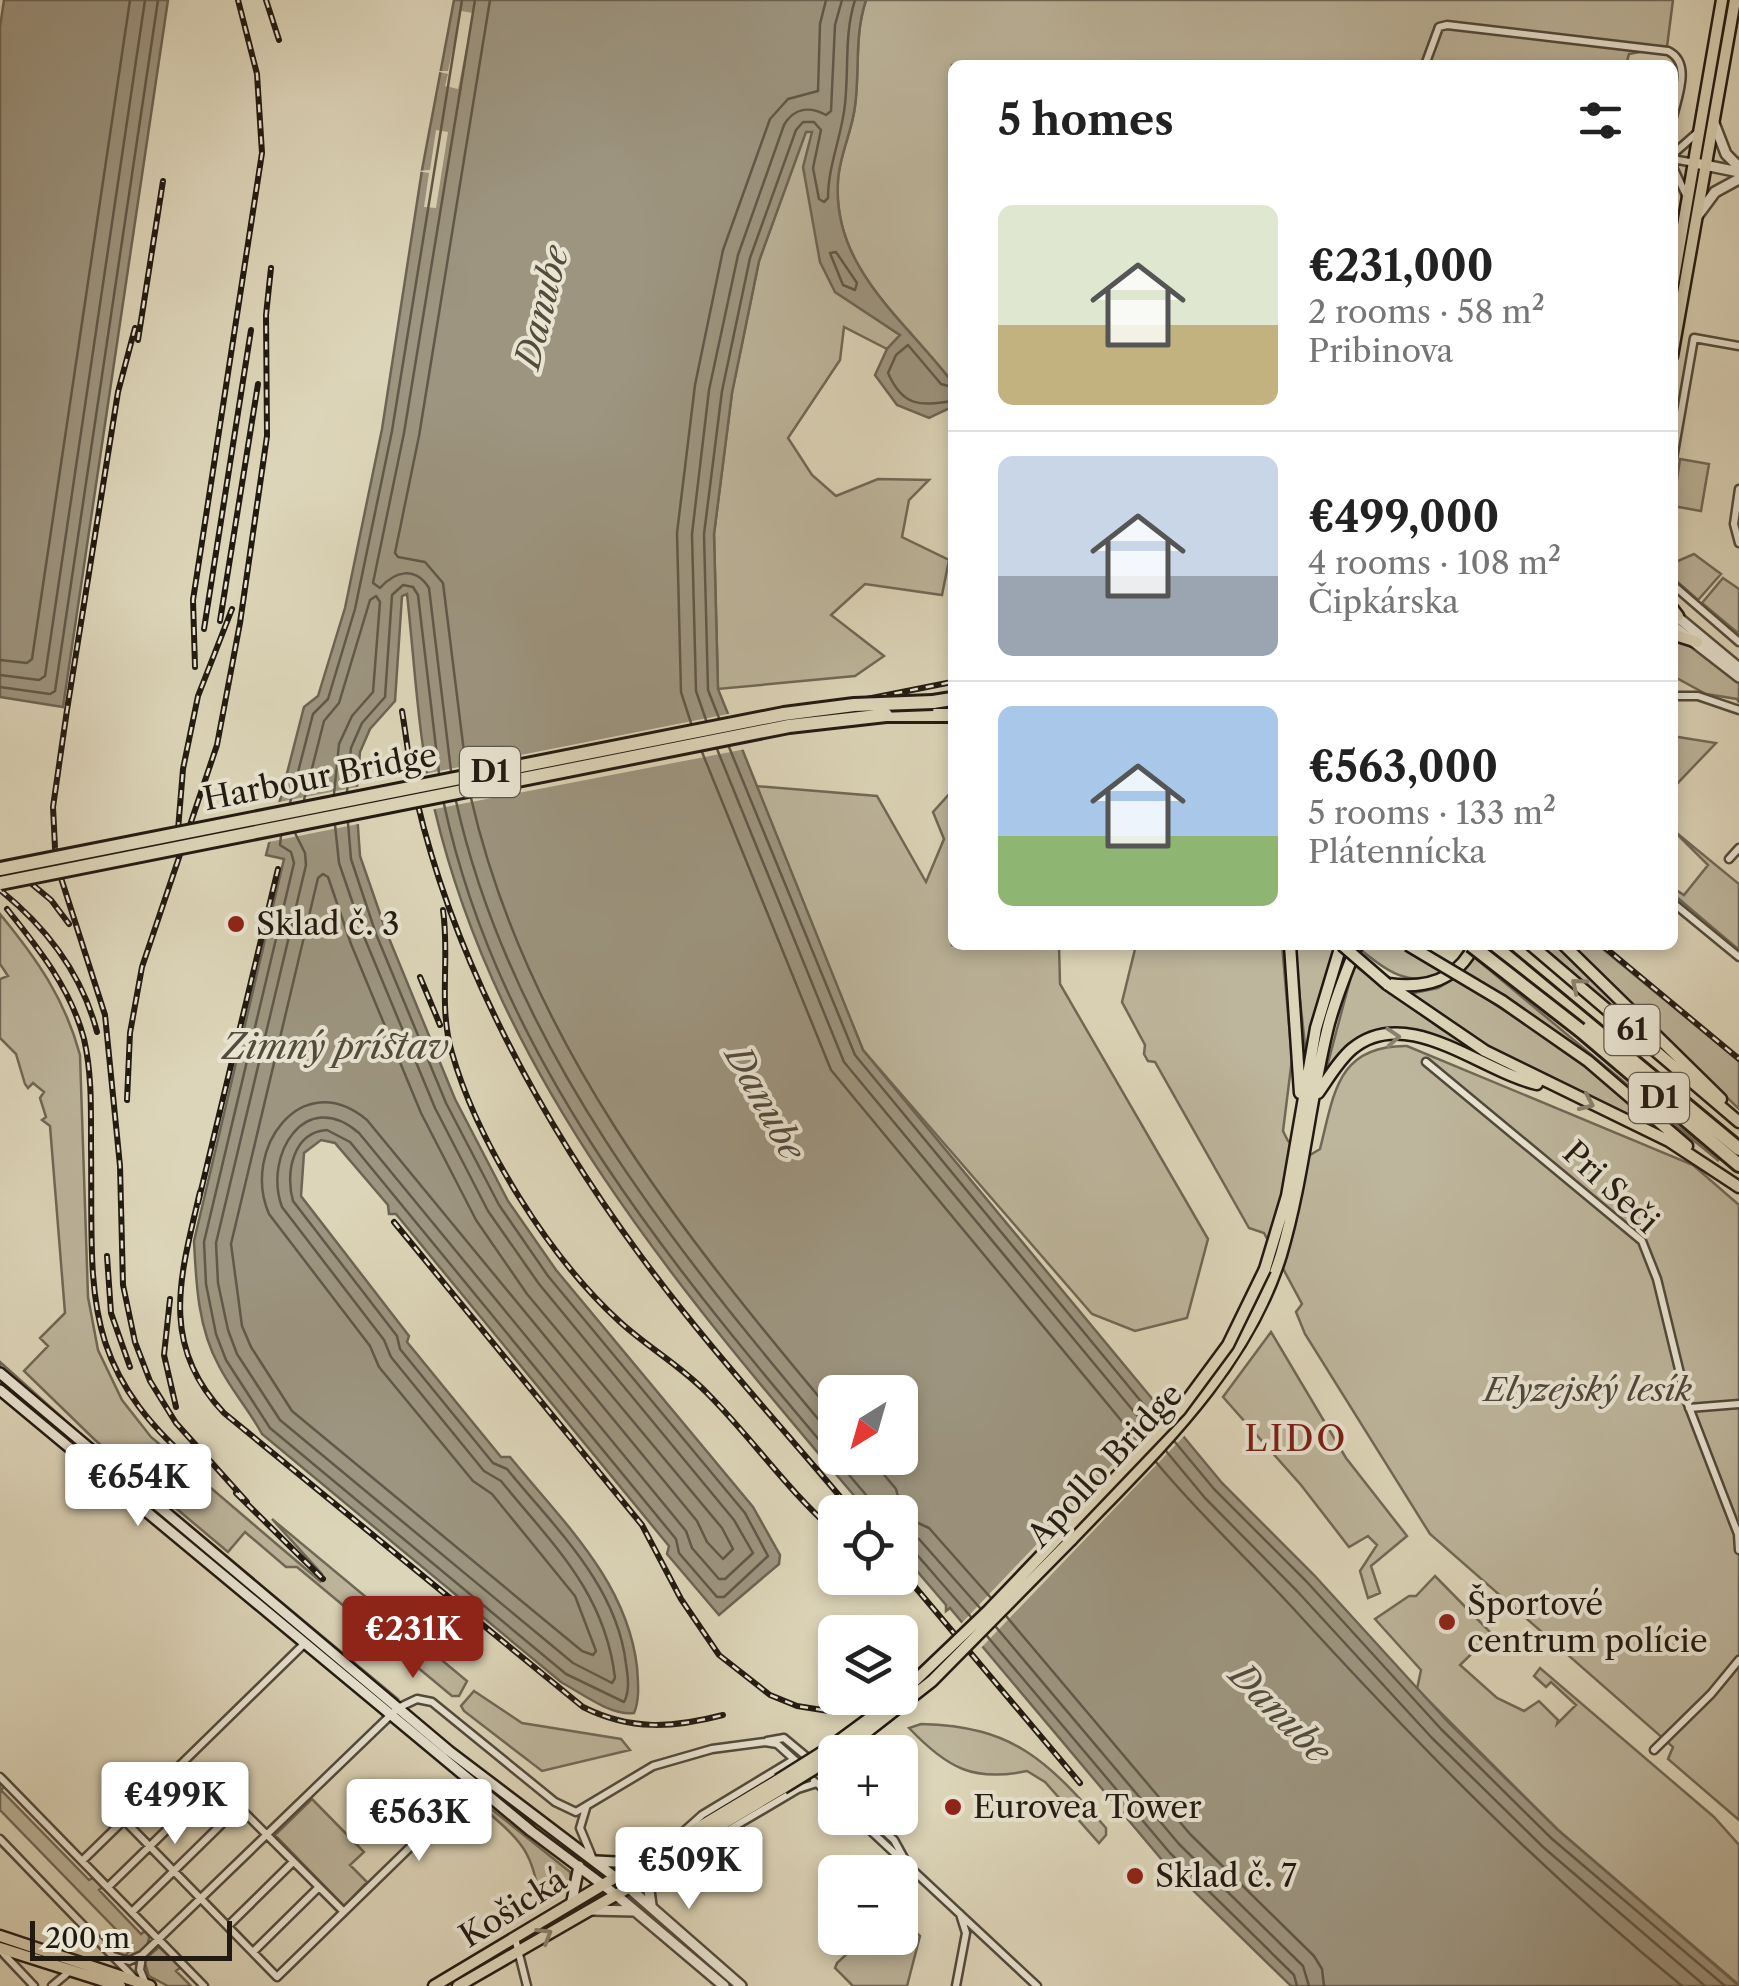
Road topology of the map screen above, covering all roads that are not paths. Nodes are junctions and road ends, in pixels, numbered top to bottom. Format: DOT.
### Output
graph roads {
  1 [pos="1722,0"];
  2 [pos="1735,0"];
  3 [pos="1427,60"];
  4 [pos="1678,88"];
  5 [pos="1713,122"];
  6 [pos="1701,128"];
  7 [pos="1678,154"];
  8 [pos="1678,161"];
  9 [pos="1700,164"];
  10 [pos="1739,173"];
  11 [pos="1678,175"];
  12 [pos="1688,201"];
  13 [pos="1697,217"];
  14 [pos="1678,255"];
  15 [pos="1678,323"];
  16 [pos="1739,346"];
  17 [pos="1678,430"];
  18 [pos="1739,488"];
  19 [pos="1739,543"];
  20 [pos="1678,589"];
  21 [pos="1678,619"];
  22 [pos="1678,621"];
  23 [pos="1678,636"];
  24 [pos="1697,642"];
  25 [pos="1739,642"];
  26 [pos="1739,668"];
  27 [pos="1739,676"];
  28 [pos="1678,696"];
  29 [pos="948,700"];
  30 [pos="1739,710"];
  31 [pos="948,715"];
  32 [pos="1739,848"];
  33 [pos="1729,859"];
  34 [pos="0,869"];
  35 [pos="0,882"];
  36 [pos="1678,907"];
  37 [pos="1290,950"];
  38 [pos="1340,950"];
  39 [pos="1348,950"];
  40 [pos="1355,950"];
  41 [pos="1416,950"];
  42 [pos="1470,950"];
  43 [pos="1480,950"];
  44 [pos="1498,950"];
  45 [pos="1537,950"];
  46 [pos="1569,950"];
  47 [pos="1739,958"];
  48 [pos="1388,984"];
  49 [pos="1583,1025"];
  50 [pos="1426,1062"];
  51 [pos="1551,1087"];
  52 [pos="1314,1098"];
  53 [pos="1736,1119"];
  54 [pos="1300,1121"];
  55 [pos="1301,1142"];
  56 [pos="1739,1149"];
  57 [pos="1698,1157"];
  58 [pos="1739,1165"];
  59 [pos="1739,1187"];
  60 [pos="0,1372"];
  61 [pos="0,1390"];
  62 [pos="1739,1404"];
  63 [pos="1689,1408"];
  64 [pos="1739,1550"];
  65 [pos="306,1643"];
  66 [pos="1739,1660"];
  67 [pos="918,1677"];
  68 [pos="395,1711"];
  69 [pos="873,1715"];
  70 [pos="862,1735"];
  71 [pos="764,1742"];
  72 [pos="1654,1750"];
  73 [pos="796,1761"];
  74 [pos="818,1765"];
  75 [pos="810,1776"];
  76 [pos="0,1777"];
  77 [pos="817,1783"];
  78 [pos="475,1784"];
  79 [pos="781,1784"];
  80 [pos="586,1807"];
  81 [pos="190,1808"];
  82 [pos="124,1820"];
  83 [pos="267,1835"];
  84 [pos="876,1835"];
  85 [pos="0,1838"];
  86 [pos="671,1843"];
  87 [pos="150,1847"];
  88 [pos="899,1855"];
  89 [pos="680,1858"];
  90 [pos="594,1860"];
  91 [pos="82,1861"];
  92 [pos="294,1862"];
  93 [pos="635,1863"];
  94 [pos="578,1866"];
  95 [pos="660,1869"];
  96 [pos="174,1871"];
  97 [pos="918,1873"];
  98 [pos="614,1876"];
  99 [pos="601,1883"];
  100 [pos="628,1887"];
  101 [pos="108,1888"];
  102 [pos="318,1888"];
  103 [pos="615,1894"];
  104 [pos="201,1899"];
  105 [pos="572,1901"];
  106 [pos="652,1906"];
  107 [pos="956,1909"];
  108 [pos="587,1910"];
  109 [pos="132,1912"];
  110 [pos="344,1912"];
  111 [pos="637,1912"];
  112 [pos="228,1926"];
  113 [pos="976,1932"];
  114 [pos="0,1936"];
  115 [pos="514,1936"];
  116 [pos="159,1940"];
  117 [pos="965,1940"];
  118 [pos="0,1949"];
  119 [pos="518,1951"];
  120 [pos="252,1952"];
  121 [pos="142,1955"];
  122 [pos="113,1956"];
  123 [pos="72,1970"];
  124 [pos="134,1978"];
  125 [pos="148,1985"];
  126 [pos="34,1986"];
  127 [pos="52,1986"];
  128 [pos="120,1986"];
  129 [pos="204,1986"];
  130 [pos="434,1986"];
  131 [pos="458,1986"];
  132 [pos="527,1986"];
  133 [pos="724,1986"];
  134 [pos="741,1986"];
  135 [pos="956,1986"];
  136 [pos="1038,1986"];
  1 -- 6 [label="main road"];
  2 -- 5 [label="main road"];
  3 -- 4 [label="street"];
  5 -- 9 [label="main road"];
  5 -- 10 [label="main road"];
  6 -- 7 [label="street"];
  6 -- 9 [label="main road"];
  8 -- 9 [label="street"];
  9 -- 10 [label="main road"];
  9 -- 12 [label="main road"];
  9 -- 13 [label="main road"];
  10 -- 13 [label="main road"];
  11 -- 12 [label="street"];
  12 -- 14 [label="main road"];
  13 -- 15 [label="main road"];
  16 -- 17 [label="street"];
  18 -- 19 [label="street"];
  20 -- 25 [label="street"];
  21 -- 26 [label="main road"];
  22 -- 24 [label="main road"];
  23 -- 24 [label="main road"];
  24 -- 27 [label="main road"];
  28 -- 30 [label="street"];
  29 -- 34 [label="highway, Harbour Bridge / D1, bridge"];
  31 -- 35 [label="highway, Harbour Bridge / D1, bridge"];
  32 -- 33 [label="street"];
  36 -- 47 [label="street"];
  37 -- 54 [label="main road"];
  38 -- 54 [label="main road"];
  39 -- 48 [label="main road, bridge"];
  40 -- 52 [label="main road"];
  41 -- 57 [label="main road, bridge"];
  42 -- 48 [label="main road"];
  43 -- 49 [label="highway, D1, bridge"];
  44 -- 49 [label="highway, D1"];
  53 -- 45 [label="main road, 61, one-way"];
  46 -- 53 [label="main road"];
  48 -- 51 [label="main road"];
  49 -- 56 [label="highway, D1"];
  49 -- 58 [label="highway, D1"];
  50 -- 63 [label="street, Pri Seči"];
  52 -- 51 [label="main road, one-way"];
  51 -- 57 [label="main road, one-way"];
  52 -- 55 [label="main road"];
  54 -- 55 [label="main road"];
  55 -- 67 [label="main road, Apollo Bridge, bridge"];
  55 -- 70 [label="main road, Apollo Bridge, bridge"];
  57 -- 59 [label="main road"];
  60 -- 68 [label="main road"];
  61 -- 65 [label="main road"];
  62 -- 63 [label="street"];
  63 -- 64 [label="street, Pri Seči"];
  65 -- 68 [label="main road"];
  65 -- 82 [label="street"];
  66 -- 72 [label="street"];
  68 -- 78 [label="main road"];
  68 -- 80 [label="street"];
  68 -- 83 [label="street"];
  68 -- 90 [label="main road"];
  69 -- 79 [label="main road, Apollo Bridge, bridge"];
  71 -- 73 [label="street"];
  71 -- 73 [label="street"];
  71 -- 80 [label="street"];
  73 -- 86 [label="street, Košická"];
  74 -- 79 [label="main road, Apollo Bridge, bridge"];
  75 -- 77 [label="street"];
  76 -- 91 [label="street"];
  77 -- 89 [label="street, Košická"];
  78 -- 94 [label="main road"];
  78 -- 110 [label="street"];
  79 -- 86 [label="main road, Košická"];
  79 -- 89 [label="main road, Košická"];
  80 -- 90 [label="street"];
  81 -- 87 [label="street"];
  82 -- 87 [label="street"];
  82 -- 91 [label="street"];
  83 -- 92 [label="street"];
  83 -- 96 [label="street"];
  83 -- 104 [label="street"];
  84 -- 88 [label="street"];
  85 -- 122 [label="street"];
  86 -- 93 [label="main road, Košická"];
  87 -- 96 [label="street"];
  87 -- 101 [label="street"];
  89 -- 95 [label="main road, Košická"];
  90 -- 93 [label="main road"];
  90 -- 98 [label="main road"];
  91 -- 101 [label="street"];
  92 -- 102 [label="street"];
  92 -- 112 [label="street"];
  93 -- 98 [label="main road, Košická"];
  94 -- 99 [label="main road"];
  94 -- 105 [label="main road"];
  95 -- 100 [label="main road, Košická"];
  95 -- 106 [label="main road"];
  96 -- 104 [label="street"];
  96 -- 109 [label="street"];
  97 -- 107 [label="street"];
  98 -- 99 [label="main road, Košická"];
  98 -- 100 [label="main road"];
  99 -- 103 [label="main road"];
  99 -- 105 [label="main road, Košická"];
  100 -- 103 [label="main road, Košická"];
  100 -- 106 [label="main road"];
  101 -- 109 [label="street"];
  102 -- 110 [label="street"];
  102 -- 120 [label="street"];
  103 -- 108 [label="main road, Košická"];
  103 -- 111 [label="main road"];
  104 -- 112 [label="street"];
  104 -- 116 [label="street"];
  105 -- 115 [label="main road, Košická"];
  106 -- 134 [label="main road"];
  107 -- 113 [label="street"];
  107 -- 117 [label="street"];
  108 -- 111 [label="main road"];
  119 -- 108 [label="main road, Košická, one-way"];
  109 -- 116 [label="street"];
  110 -- 120 [label="street"];
  111 -- 133 [label="main road"];
  112 -- 120 [label="street"];
  113 -- 117 [label="street"];
  113 -- 136 [label="street"];
  114 -- 124 [label="main road"];
  115 -- 119 [label="street"];
  115 -- 130 [label="main road, Košická"];
  116 -- 121 [label="street"];
  116 -- 129 [label="street"];
  117 -- 135 [label="street"];
  118 -- 123 [label="main road"];
  118 -- 126 [label="street"];
  119 -- 131 [label="main road, Košická"];
  119 -- 132 [label="street"];
  121 -- 122 [label="street"];
  121 -- 125 [label="street"];
  122 -- 124 [label="street"];
  123 -- 127 [label="street"];
  123 -- 128 [label="main road"];
  124 -- 125 [label="main road"];
}
